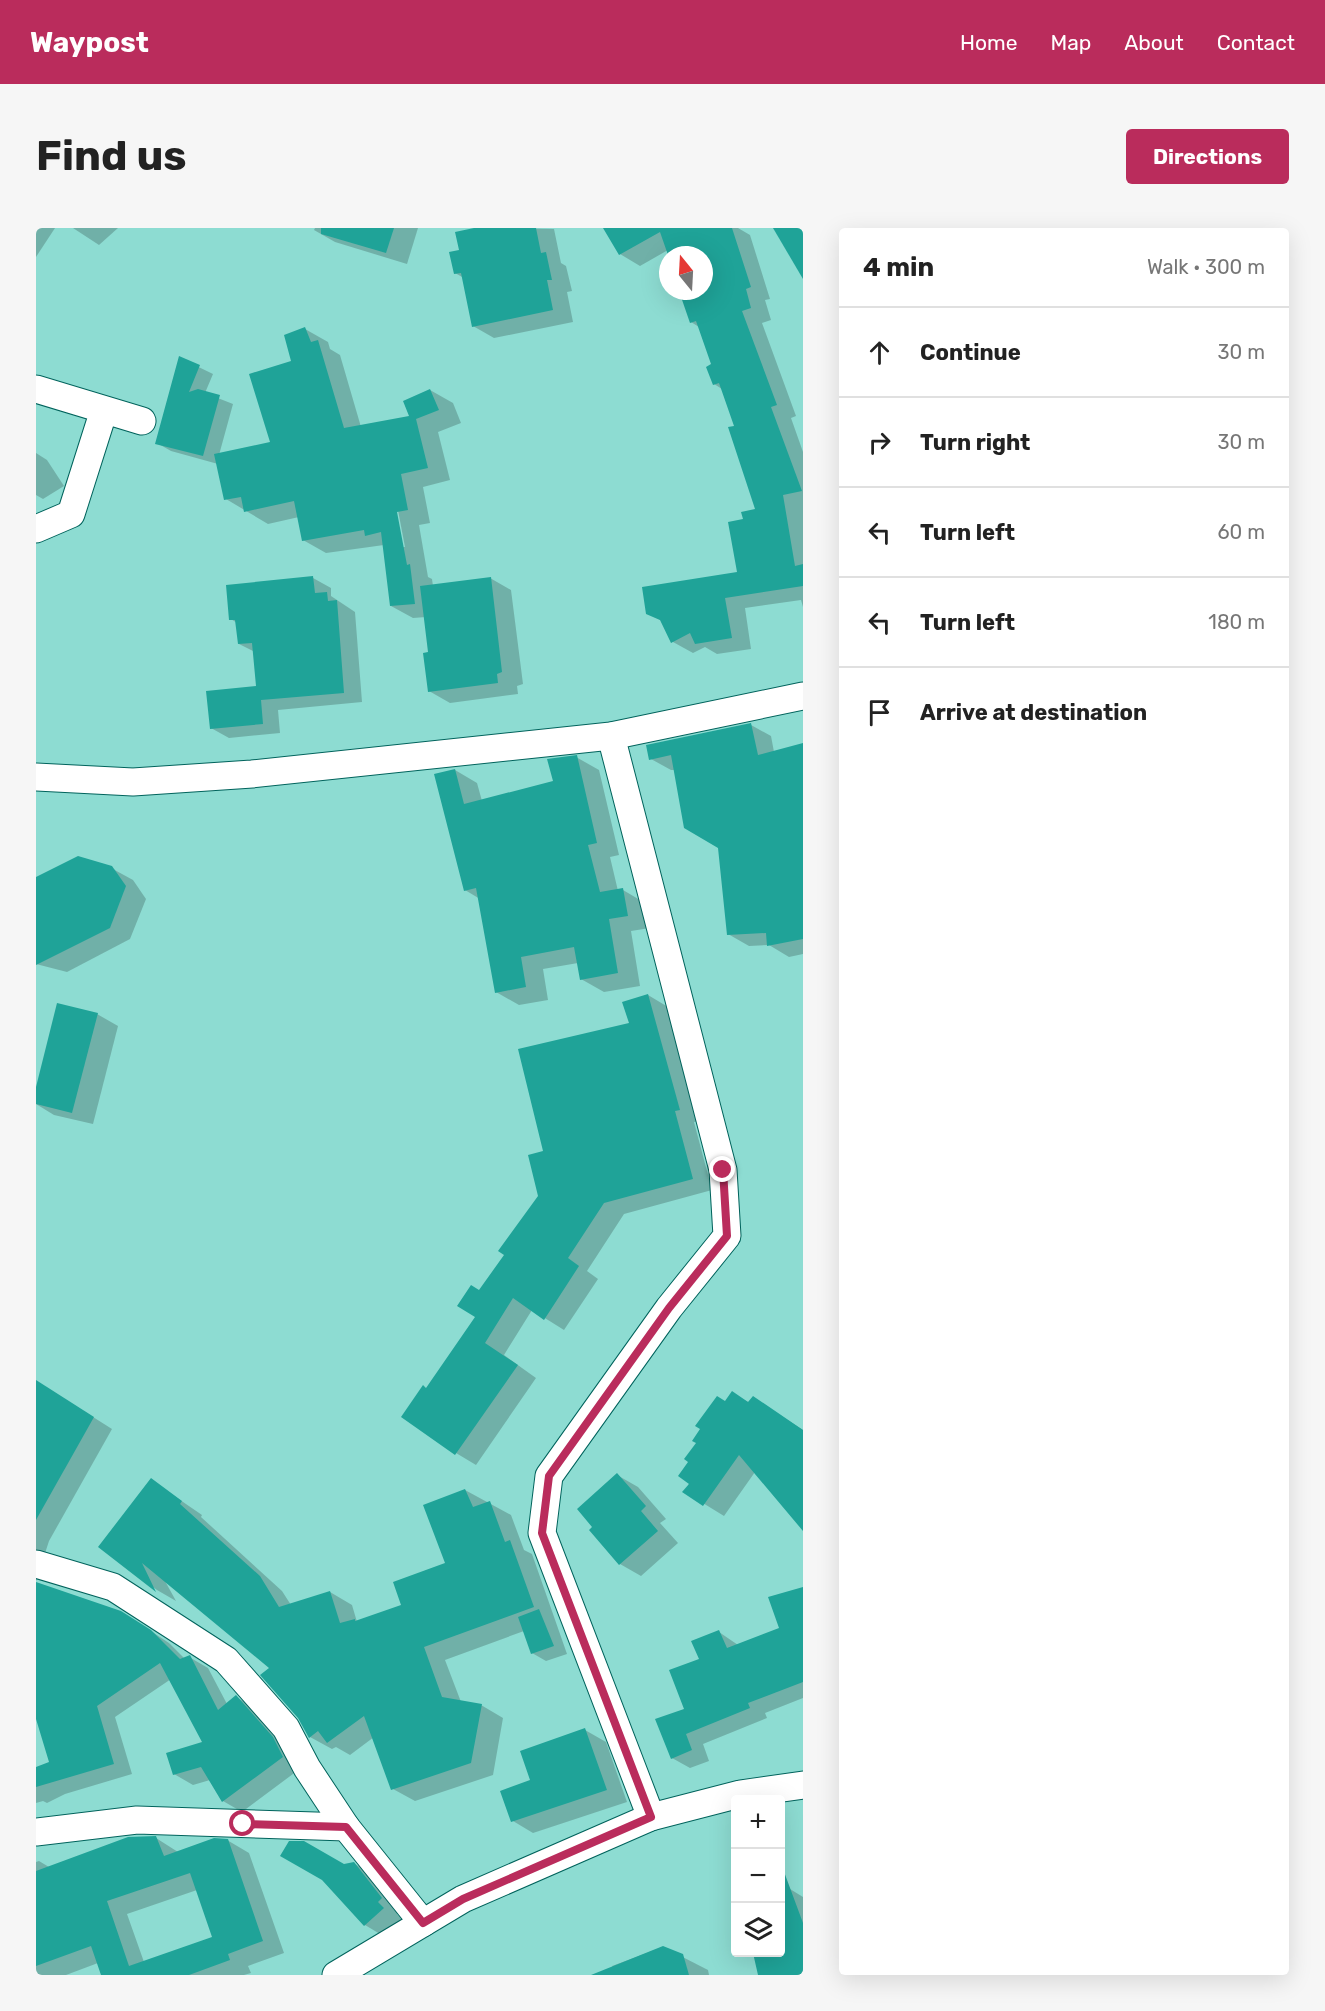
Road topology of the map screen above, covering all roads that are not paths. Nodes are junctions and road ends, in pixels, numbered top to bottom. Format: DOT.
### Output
graph roads {
  1 [pos="36,389"];
  2 [pos="104,410"];
  3 [pos="142,421"];
  4 [pos="36,529"];
  5 [pos="803,696"];
  6 [pos="611,736"];
  7 [pos="36,777"];
  8 [pos="36,1564"];
  9 [pos="803,1785"];
  10 [pos="651,1817"];
  11 [pos="346,1827"];
  12 [pos="36,1832"];
  13 [pos="423,1923"];
  14 [pos="336,1975"];
  1 -- 2 [label="street"];
  2 -- 3 [label="street"];
  2 -- 4 [label="street"];
  5 -- 6 [label="street"];
  6 -- 7 [label="street"];
  6 -- 10 [label="street"];
  8 -- 11 [label="street"];
  9 -- 10 [label="street"];
  10 -- 13 [label="street"];
  11 -- 12 [label="street"];
  11 -- 13 [label="street"];
  13 -- 14 [label="street"];
}
